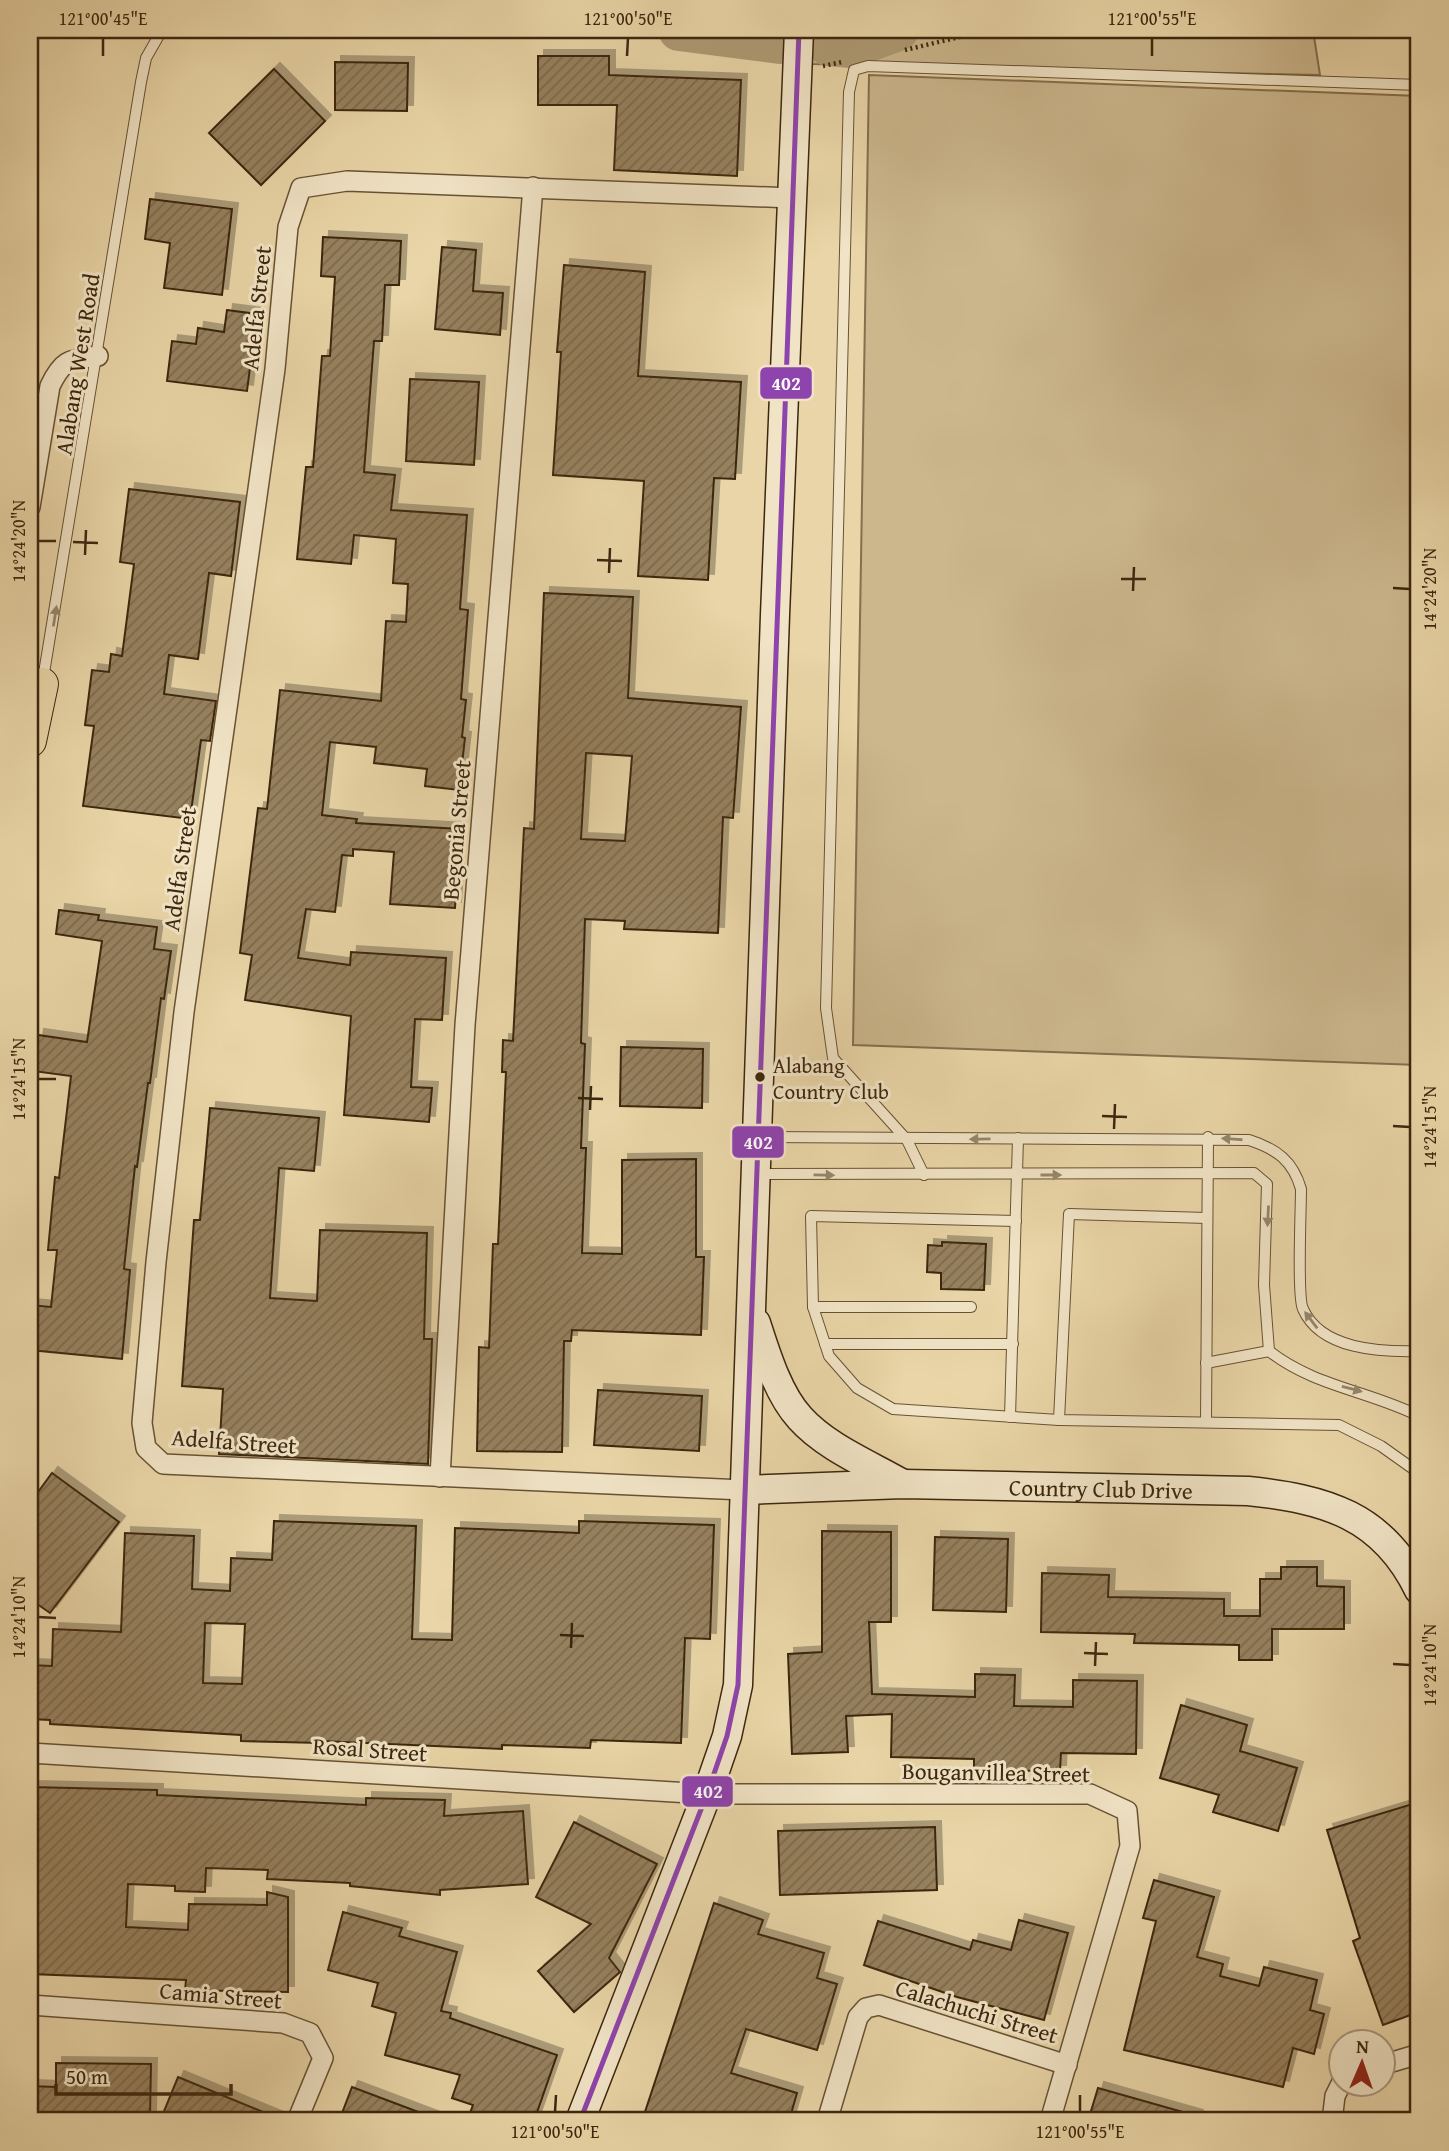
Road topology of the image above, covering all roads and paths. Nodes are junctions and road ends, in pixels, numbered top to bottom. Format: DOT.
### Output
graph roads {
  1 [pos="162,30"];
  2 [pos="799,42"];
  3 [pos="1419,85"];
  4 [pos="533,187"];
  5 [pos="793,198"];
  6 [pos="98,356"];
  7 [pos="30,507"];
  8 [pos="36,694"];
  9 [pos="30,741"];
  10 [pos="757,1137"];
  11 [pos="1208,1137"];
  12 [pos="1018,1138"];
  13 [pos="907,1140"];
  14 [pos="1208,1173"];
  15 [pos="755,1174"];
  16 [pos="924,1175"];
  17 [pos="1018,1175"];
  18 [pos="1207,1218"];
  19 [pos="1016,1221"];
  20 [pos="751,1307"];
  21 [pos="813,1307"];
  22 [pos="971,1307"];
  23 [pos="825,1344"];
  24 [pos="1013,1344"];
  25 [pos="1269,1351"];
  26 [pos="1419,1351"];
  27 [pos="1206,1363"];
  28 [pos="1419,1416"];
  29 [pos="1010,1417"];
  30 [pos="1059,1420"];
  31 [pos="1206,1421"];
  32 [pos="1419,1473"];
  33 [pos="440,1477"];
  34 [pos="903,1483"];
  35 [pos="744,1490"];
  36 [pos="1419,1590"];
  37 [pos="30,1753"];
  38 [pos="707,1794"];
  39 [pos="30,2005"];
  40 [pos="1419,2054"];
  41 [pos="1396,2061"];
  42 [pos="1067,2065"];
  43 [pos="1335,2098"];
  44 [pos="297,2121"];
  45 [pos="580,2121"];
  46 [pos="827,2121"];
  47 [pos="1050,2121"];
  48 [pos="1332,2121"];
  1 -- 6 [label="lane, Alabang West Road"];
  2 -- 5 [label="street"];
  3 -- 13 [label="lane"];
  4 -- 5 [label="street, Adelfa Street"];
  4 -- 33 [label="street, Begonia Street"];
  4 -- 33 [label="street, Adelfa Street"];
  5 -- 10 [label="street"];
  6 -- 7 [label="street"];
  8 -- 6 [label="lane, Alabang West Road, one-way"];
  8 -- 9 [label="main road"];
  10 -- 13 [label="lane"];
  10 -- 15 [label="street"];
  11 -- 12 [label="lane"];
  11 -- 14 [label="lane"];
  26 -- 11 [label="lane, one-way"];
  12 -- 13 [label="lane, one-way"];
  12 -- 17 [label="lane"];
  13 -- 16 [label="lane"];
  17 -- 14 [label="lane, one-way"];
  14 -- 18 [label="lane"];
  14 -- 25 [label="lane, one-way"];
  15 -- 16 [label="lane, one-way"];
  15 -- 20 [label="street"];
  16 -- 17 [label="lane"];
  17 -- 19 [label="lane"];
  18 -- 27 [label="lane"];
  18 -- 30 [label="lane"];
  19 -- 21 [label="lane"];
  19 -- 24 [label="lane"];
  20 -- 34 [label="street"];
  20 -- 35 [label="street"];
  21 -- 22 [label="lane"];
  21 -- 23 [label="lane"];
  23 -- 24 [label="lane"];
  23 -- 29 [label="lane"];
  24 -- 29 [label="lane"];
  25 -- 27 [label="lane"];
  25 -- 28 [label="lane, one-way"];
  27 -- 31 [label="lane"];
  29 -- 30 [label="lane"];
  30 -- 31 [label="lane"];
  31 -- 32 [label="lane"];
  33 -- 35 [label="street, Adelfa Street"];
  34 -- 35 [label="street, Country Club Drive"];
  34 -- 36 [label="street, Country Club Drive"];
  35 -- 38 [label="street"];
  37 -- 38 [label="street, Rosal Street"];
  38 -- 42 [label="street, Bouganvillea Street"];
  38 -- 45 [label="street"];
  39 -- 44 [label="street, Camia Street"];
  40 -- 41 [label="street"];
  42 -- 46 [label="street, Calachuchi Street"];
  42 -- 47 [label="street, Bouganvillea Street"];
  43 -- 48 [label="street"];
}
